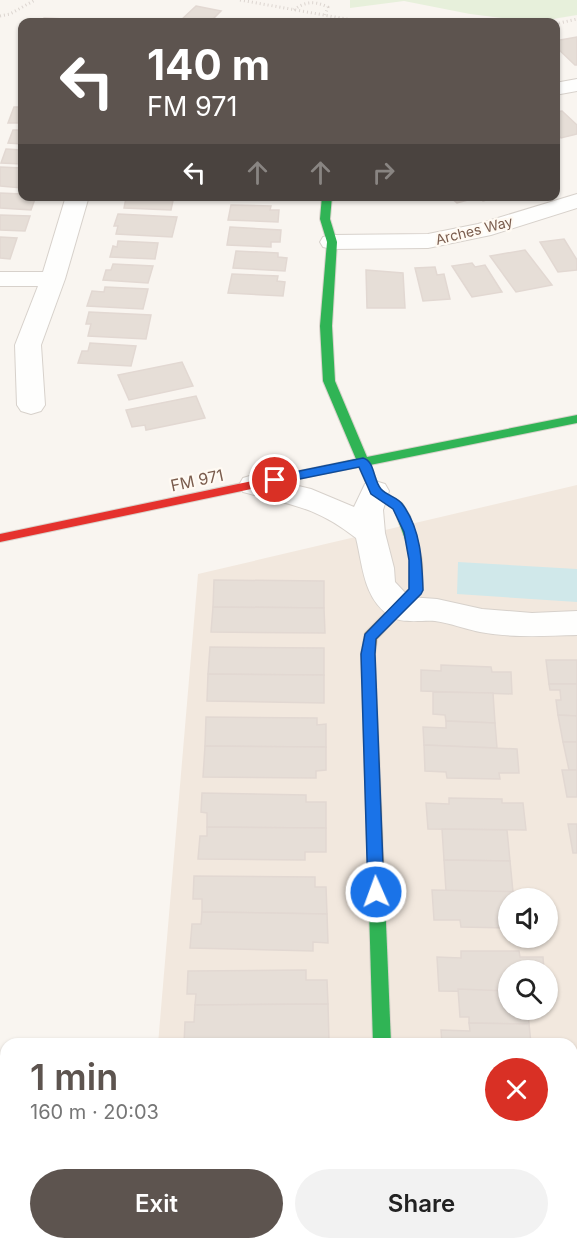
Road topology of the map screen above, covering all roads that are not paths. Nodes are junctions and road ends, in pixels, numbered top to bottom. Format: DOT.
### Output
graph roads {
  1 [pos="577,85"];
  2 [pos="560,88"];
  3 [pos="76,201"];
  4 [pos="327,201"];
  5 [pos="577,201"];
  6 [pos="333,242"];
  7 [pos="0,279"];
  8 [pos="53,279"];
  9 [pos="31,405"];
  10 [pos="577,419"];
  11 [pos="363,462"];
  12 [pos="253,485"];
  13 [pos="375,491"];
  14 [pos="370,533"];
  15 [pos="0,538"];
  16 [pos="401,608"];
  17 [pos="577,623"];
  18 [pos="382,1038"];
  1 -- 2 [label="street"];
  3 -- 8 [label="street"];
  4 -- 6 [label="street"];
  5 -- 6 [label="street, Arches Way"];
  6 -- 11 [label="street"];
  7 -- 8 [label="street"];
  8 -- 9 [label="street"];
  10 -- 11 [label="street, FM 971 / FM 971"];
  11 -- 12 [label="street, FM 971 / FM 971"];
  11 -- 13 [label="street"];
  12 -- 14 [label="street"];
  12 -- 15 [label="street, FM 971 / FM 971"];
  13 -- 14 [label="street"];
  13 -- 16 [label="street"];
  14 -- 16 [label="street"];
  16 -- 17 [label="street"];
  16 -- 18 [label="street"];
}
